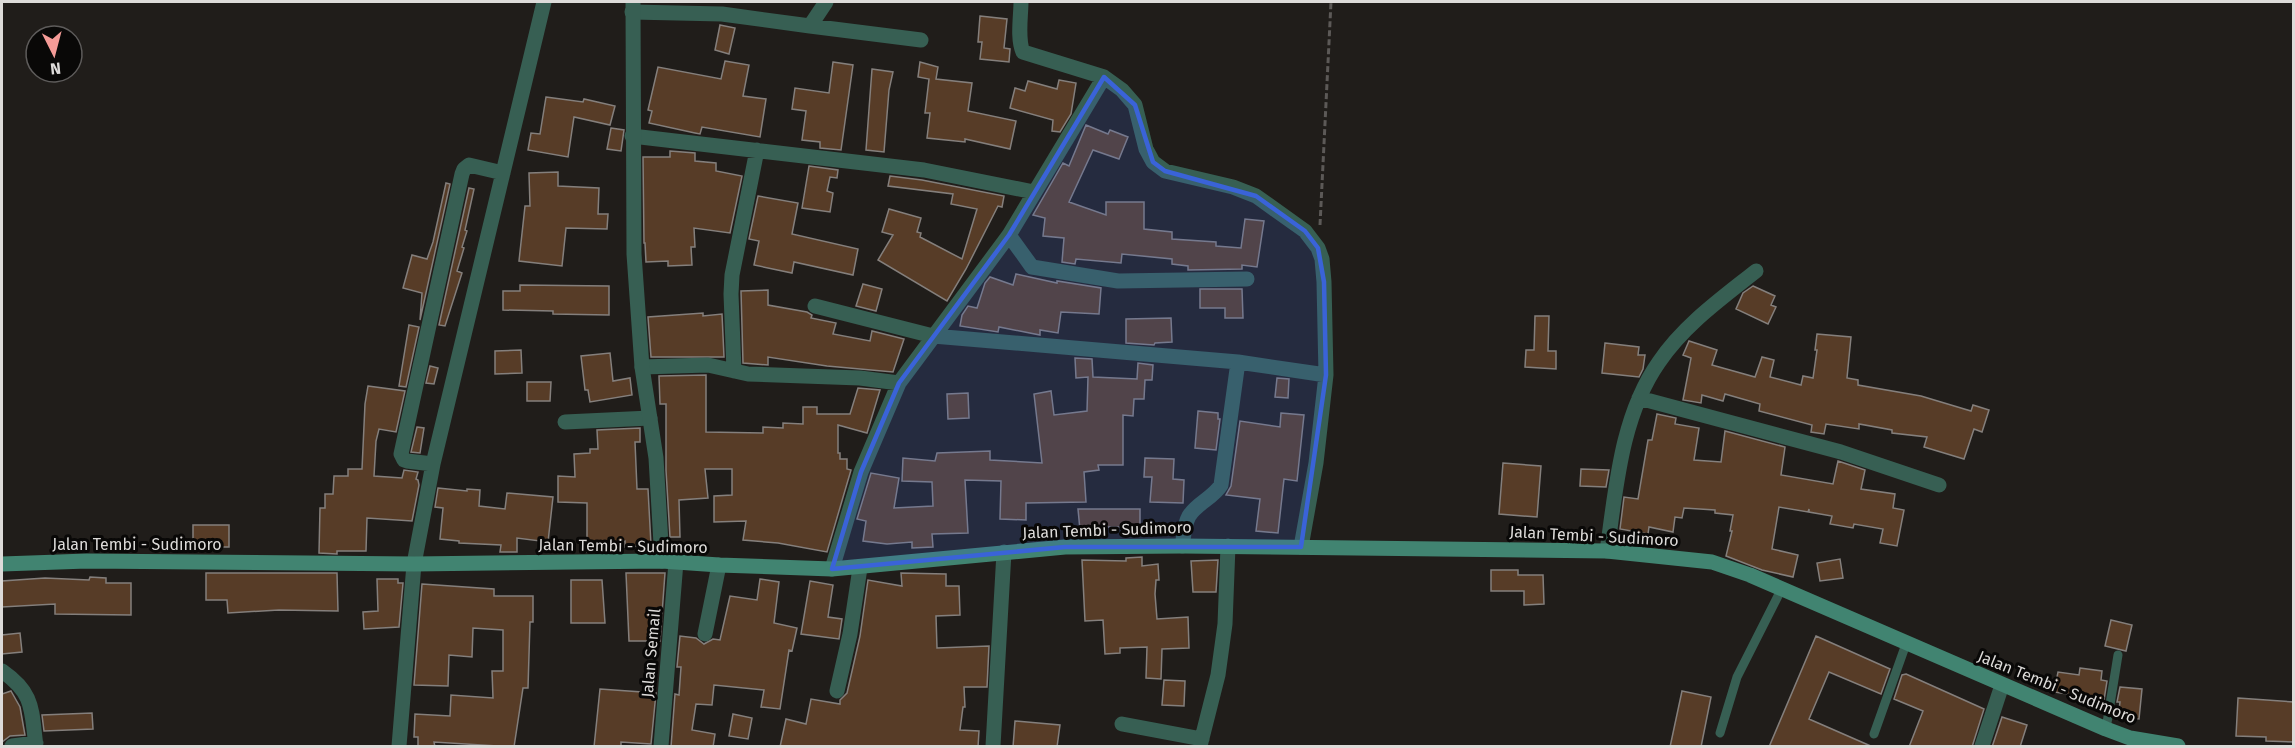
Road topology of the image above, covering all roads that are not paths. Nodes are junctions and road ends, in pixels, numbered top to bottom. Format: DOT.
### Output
graph roads {
  1 [pos="544,2"];
  2 [pos="826,2"];
  3 [pos="1021,2"];
  4 [pos="632,7"];
  5 [pos="810,26"];
  6 [pos="921,40"];
  7 [pos="1104,76"];
  8 [pos="632,135"];
  9 [pos="757,150"];
  10 [pos="503,173"];
  11 [pos="1034,192"];
  12 [pos="1008,235"];
  13 [pos="1756,271"];
  14 [pos="1247,279"];
  15 [pos="815,306"];
  16 [pos="933,336"];
  17 [pos="1238,362"];
  18 [pos="642,367"];
  19 [pos="734,371"];
  20 [pos="1326,375"];
  21 [pos="899,383"];
  22 [pos="1639,398"];
  23 [pos="650,418"];
  24 [pos="565,422"];
  25 [pos="433,464"];
  26 [pos="1939,485"];
  27 [pos="1182,546"];
  28 [pos="1228,546"];
  29 [pos="1301,547"];
  30 [pos="1606,551"];
  31 [pos="1004,552"];
  32 [pos="669,562"];
  33 [pos="2,564"];
  34 [pos="414,564"];
  35 [pos="719,566"];
  36 [pos="860,568"];
  37 [pos="832,569"];
  38 [pos="1786,590"];
  39 [pos="705,634"];
  40 [pos="1906,644"];
  41 [pos="2118,655"];
  42 [pos="2,671"];
  43 [pos="2002,685"];
  44 [pos="837,691"];
  45 [pos="1122,724"];
  46 [pos="2106,729"];
  47 [pos="1720,733"];
  48 [pos="1874,734"];
  49 [pos="1201,743"];
  50 [pos="2142,744"];
  51 [pos="36,745"];
  52 [pos="12,747"];
  53 [pos="399,747"];
  54 [pos="661,747"];
  55 [pos="993,747"];
  56 [pos="1982,747"];
  57 [pos="2178,747"];
  1 -- 10 [label="street"];
  2 -- 5 [label="street"];
  3 -- 7 [label="street"];
  4 -- 5 [label="street"];
  4 -- 8 [label="street, Jalan Semail"];
  5 -- 6 [label="street"];
  7 -- 11 [label="street"];
  7 -- 20 [label="street"];
  8 -- 9 [label="street"];
  8 -- 18 [label="street, Jalan Semail"];
  9 -- 11 [label="street"];
  9 -- 19 [label="street"];
  10 -- 25 [label="street"];
  10 -- 25 [label="street"];
  11 -- 12 [label="street"];
  12 -- 14 [label="street"];
  12 -- 16 [label="street"];
  13 -- 22 [label="street"];
  15 -- 16 [label="street"];
  16 -- 17 [label="street"];
  16 -- 21 [label="street"];
  17 -- 20 [label="street"];
  17 -- 27 [label="street"];
  18 -- 19 [label="street"];
  18 -- 23 [label="street, Jalan Semail"];
  19 -- 21 [label="street"];
  20 -- 29 [label="street"];
  21 -- 37 [label="street"];
  22 -- 26 [label="street"];
  22 -- 30 [label="street"];
  23 -- 24 [label="street"];
  23 -- 32 [label="street, Jalan Semail"];
  25 -- 34 [label="street"];
  27 -- 28 [label="main road, Jalan Tembi - Sudimoro"];
  27 -- 31 [label="main road, Jalan Tembi - Sudimoro"];
  28 -- 29 [label="main road, Jalan Tembi - Sudimoro"];
  28 -- 49 [label="street"];
  29 -- 30 [label="main road, Jalan Tembi - Sudimoro"];
  30 -- 38 [label="main road, Jalan Tembi - Sudimoro"];
  31 -- 36 [label="main road, Jalan Tembi - Sudimoro"];
  31 -- 55 [label="street"];
  32 -- 34 [label="main road, Jalan Tembi - Sudimoro"];
  32 -- 35 [label="main road, Jalan Tembi - Sudimoro"];
  32 -- 54 [label="street, Jalan Semail"];
  33 -- 34 [label="main road, Jalan Tembi - Sudimoro"];
  34 -- 53 [label="street"];
  35 -- 37 [label="main road, Jalan Tembi - Sudimoro"];
  35 -- 39 [label="street"];
  36 -- 37 [label="main road, Jalan Tembi - Sudimoro"];
  36 -- 44 [label="street"];
  38 -- 40 [label="main road, Jalan Tembi - Sudimoro"];
  38 -- 47 [label="lane"];
  40 -- 43 [label="main road, Jalan Tembi - Sudimoro"];
  40 -- 48 [label="lane"];
  41 -- 46 [label="lane"];
  42 -- 51 [label="street"];
  43 -- 46 [label="main road, Jalan Tembi - Sudimoro"];
  43 -- 56 [label="street"];
  45 -- 49 [label="street"];
  46 -- 50 [label="main road, Jalan Tembi - Sudimoro"];
  50 -- 57 [label="main road, Jalan Tembi - Sudimoro"];
  51 -- 52 [label="street"];
}
